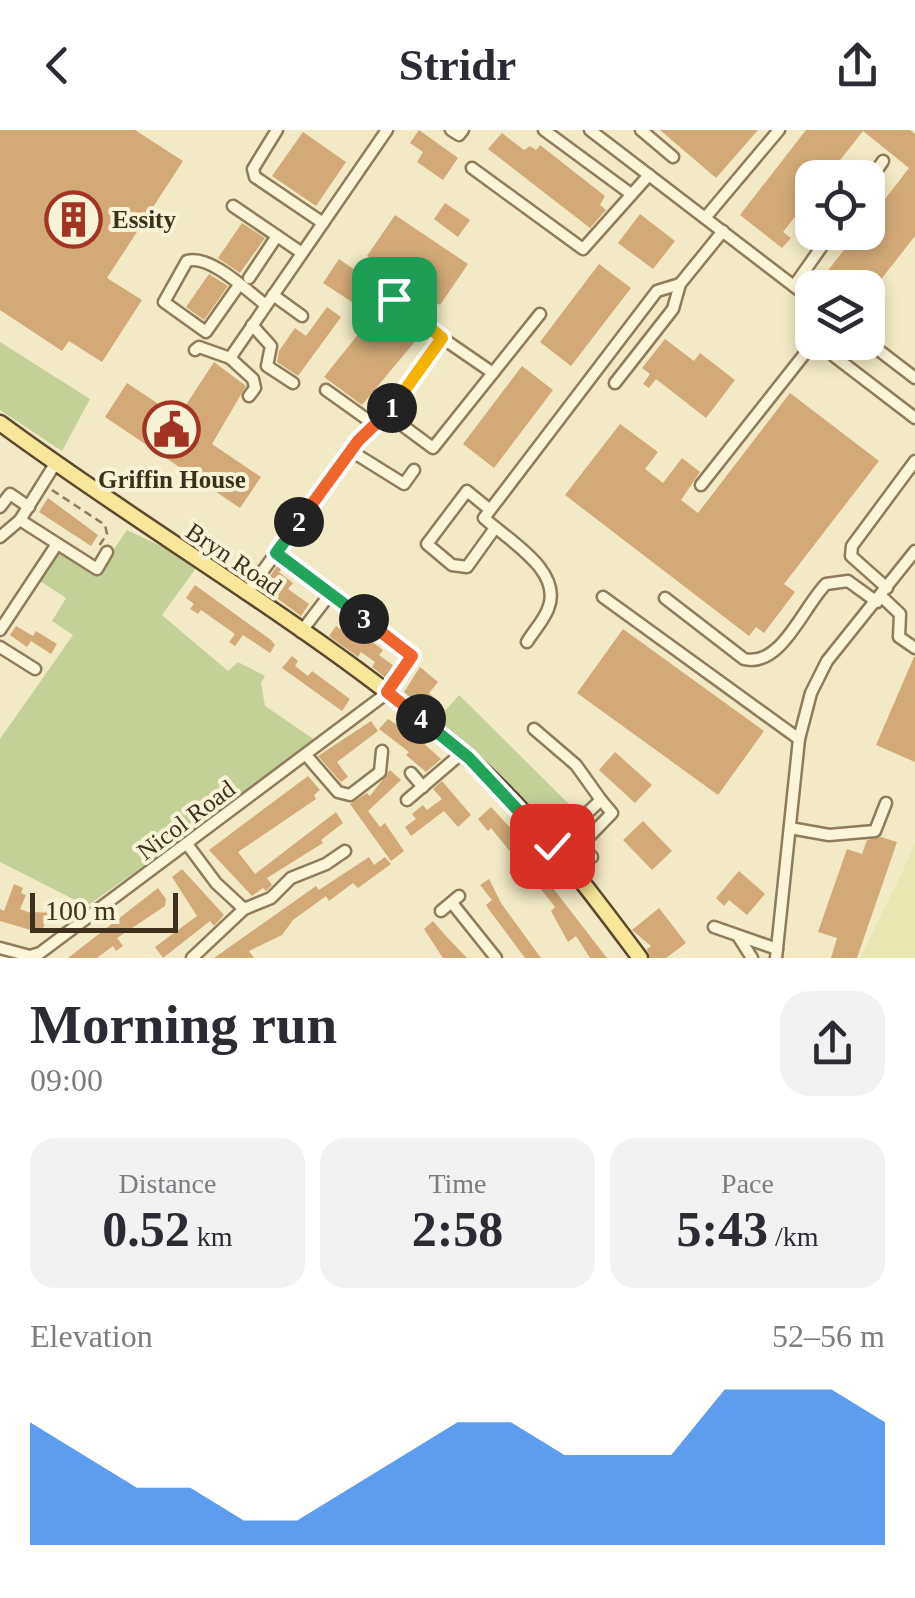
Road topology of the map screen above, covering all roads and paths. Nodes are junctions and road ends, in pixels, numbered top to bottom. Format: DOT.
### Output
graph roads {
  1 [pos="278,130"];
  2 [pos="387,130"];
  3 [pos="452,130"];
  4 [pos="463,130"];
  5 [pos="544,130"];
  6 [pos="590,130"];
  7 [pos="641,130"];
  8 [pos="779,130"];
  9 [pos="673,157"];
  10 [pos="472,168"];
  11 [pos="649,175"];
  12 [pos="631,194"];
  13 [pos="233,206"];
  14 [pos="705,218"];
  15 [pos="323,223"];
  16 [pos="723,232"];
  17 [pos="277,236"];
  18 [pos="819,250"];
  19 [pos="302,253"];
  20 [pos="244,282"];
  21 [pos="680,284"];
  22 [pos="794,286"];
  23 [pos="394,299"];
  24 [pos="270,300"];
  25 [pos="540,314"];
  26 [pos="302,316"];
  27 [pos="252,325"];
  28 [pos="442,338"];
  29 [pos="195,350"];
  30 [pos="885,355"];
  31 [pos="230,358"];
  32 [pos="800,360"];
  33 [pos="839,360"];
  34 [pos="493,373"];
  35 [pos="915,378"];
  36 [pos="293,383"];
  37 [pos="615,383"];
  38 [pos="326,390"];
  39 [pos="249,396"];
  40 [pos="388,414"];
  41 [pos="915,418"];
  42 [pos="0,424"];
  43 [pos="375,425"];
  44 [pos="351,451"];
  45 [pos="915,461"];
  46 [pos="55,464"];
  47 [pos="414,470"];
  48 [pos="42,483"];
  49 [pos="701,486"];
  50 [pos="0,507"];
  51 [pos="29,507"];
  52 [pos="490,509"];
  53 [pos="20,520"];
  54 [pos="496,528"];
  55 [pos="0,537"];
  56 [pos="57,544"];
  57 [pos="915,551"];
  58 [pos="107,552"];
  59 [pos="276,553"];
  60 [pos="87,563"];
  61 [pos="246,594"];
  62 [pos="330,594"];
  63 [pos="882,595"];
  64 [pos="604,597"];
  65 [pos="665,598"];
  66 [pos="0,630"];
  67 [pos="302,632"];
  68 [pos="526,642"];
  69 [pos="0,647"];
  70 [pos="915,648"];
  71 [pos="35,670"];
  72 [pos="387,692"];
  73 [pos="534,730"];
  74 [pos="800,739"];
  75 [pos="382,751"];
  76 [pos="462,753"];
  77 [pos="306,755"];
  78 [pos="411,773"];
  79 [pos="423,787"];
  80 [pos="407,800"];
  81 [pos="602,800"];
  82 [pos="886,803"];
  83 [pos="790,828"];
  84 [pos="187,844"];
  85 [pos="552,846"];
  86 [pos="345,850"];
  87 [pos="592,857"];
  88 [pos="244,910"];
  89 [pos="441,911"];
  90 [pos="714,926"];
  91 [pos="738,936"];
  92 [pos="0,948"];
  93 [pos="776,953"];
  94 [pos="192,958"];
  95 [pos="496,958"];
  96 [pos="640,958"];
  97 [pos="752,958"];
  1 -- 15 [label="street"];
  2 -- 15 [label="street"];
  3 -- 4 [label="street"];
  5 -- 12 [label="street"];
  6 -- 11 [label="street"];
  7 -- 9 [label="street"];
  8 -- 14 [label="street"];
  10 -- 12 [label="street"];
  11 -- 12 [label="street"];
  11 -- 14 [label="street"];
  13 -- 17 [label="street"];
  14 -- 16 [label="street"];
  15 -- 19 [label="street"];
  16 -- 21 [label="street"];
  16 -- 22 [label="street"];
  17 -- 19 [label="street"];
  17 -- 20 [label="street"];
  18 -- 22 [label="street"];
  19 -- 24 [label="street"];
  20 -- 20 [label="street"];
  20 -- 24 [label="street"];
  21 -- 37 [label="street"];
  21 -- 52 [label="street"];
  23 -- 28 [label="street"];
  24 -- 26 [label="street"];
  24 -- 27 [label="street"];
  25 -- 34 [label="street"];
  27 -- 31 [label="street"];
  27 -- 36 [label="street"];
  28 -- 34 [label="street"];
  28 -- 40 [label="street"];
  29 -- 31 [label="street"];
  30 -- 35 [label="street"];
  31 -- 39 [label="street"];
  32 -- 49 [label="street"];
  33 -- 41 [label="street"];
  34 -- 40 [label="street"];
  38 -- 43 [label="street"];
  40 -- 43 [label="street"];
  42 -- 46 [label="main road, Bryn Road"];
  43 -- 44 [label="street"];
  44 -- 47 [label="street"];
  44 -- 59 [label="street"];
  45 -- 63 [label="street"];
  46 -- 48 [label="street"];
  46 -- 61 [label="main road, Bryn Road"];
  48 -- 51 [label="street"];
  48 -- 60 [label="path"];
  50 -- 51 [label="street"];
  51 -- 53 [label="street"];
  52 -- 54 [label="street"];
  52 -- 54 [label="street"];
  53 -- 55 [label="street"];
  53 -- 56 [label="street"];
  54 -- 68 [label="street"];
  56 -- 60 [label="street"];
  56 -- 66 [label="street"];
  57 -- 63 [label="street"];
  58 -- 60 [label="street"];
  59 -- 61 [label="street"];
  59 -- 62 [label="street"];
  61 -- 67 [label="main road, Bryn Road"];
  62 -- 67 [label="street"];
  62 -- 72 [label="street"];
  63 -- 65 [label="street"];
  63 -- 70 [label="street"];
  63 -- 74 [label="street"];
  64 -- 74 [label="street"];
  67 -- 72 [label="main road, Bryn Road"];
  69 -- 71 [label="street"];
  72 -- 76 [label="main road, Bryn Road"];
  72 -- 77 [label="street, Nicol Road"];
  73 -- 81 [label="street"];
  74 -- 83 [label="street"];
  75 -- 77 [label="street"];
  76 -- 79 [label="street"];
  76 -- 85 [label="main road, Bryn Road"];
  77 -- 84 [label="street, Nicol Road"];
  78 -- 79 [label="street"];
  79 -- 80 [label="street"];
  81 -- 85 [label="street"];
  81 -- 87 [label="street"];
  82 -- 83 [label="street"];
  83 -- 93 [label="street"];
  84 -- 88 [label="street"];
  84 -- 92 [label="street, Nicol Road"];
  85 -- 96 [label="main road, Bryn Road"];
  86 -- 88 [label="street"];
  88 -- 94 [label="street"];
  89 -- 95 [label="street"];
  90 -- 91 [label="street"];
  91 -- 93 [label="street"];
  91 -- 97 [label="street"];
}
